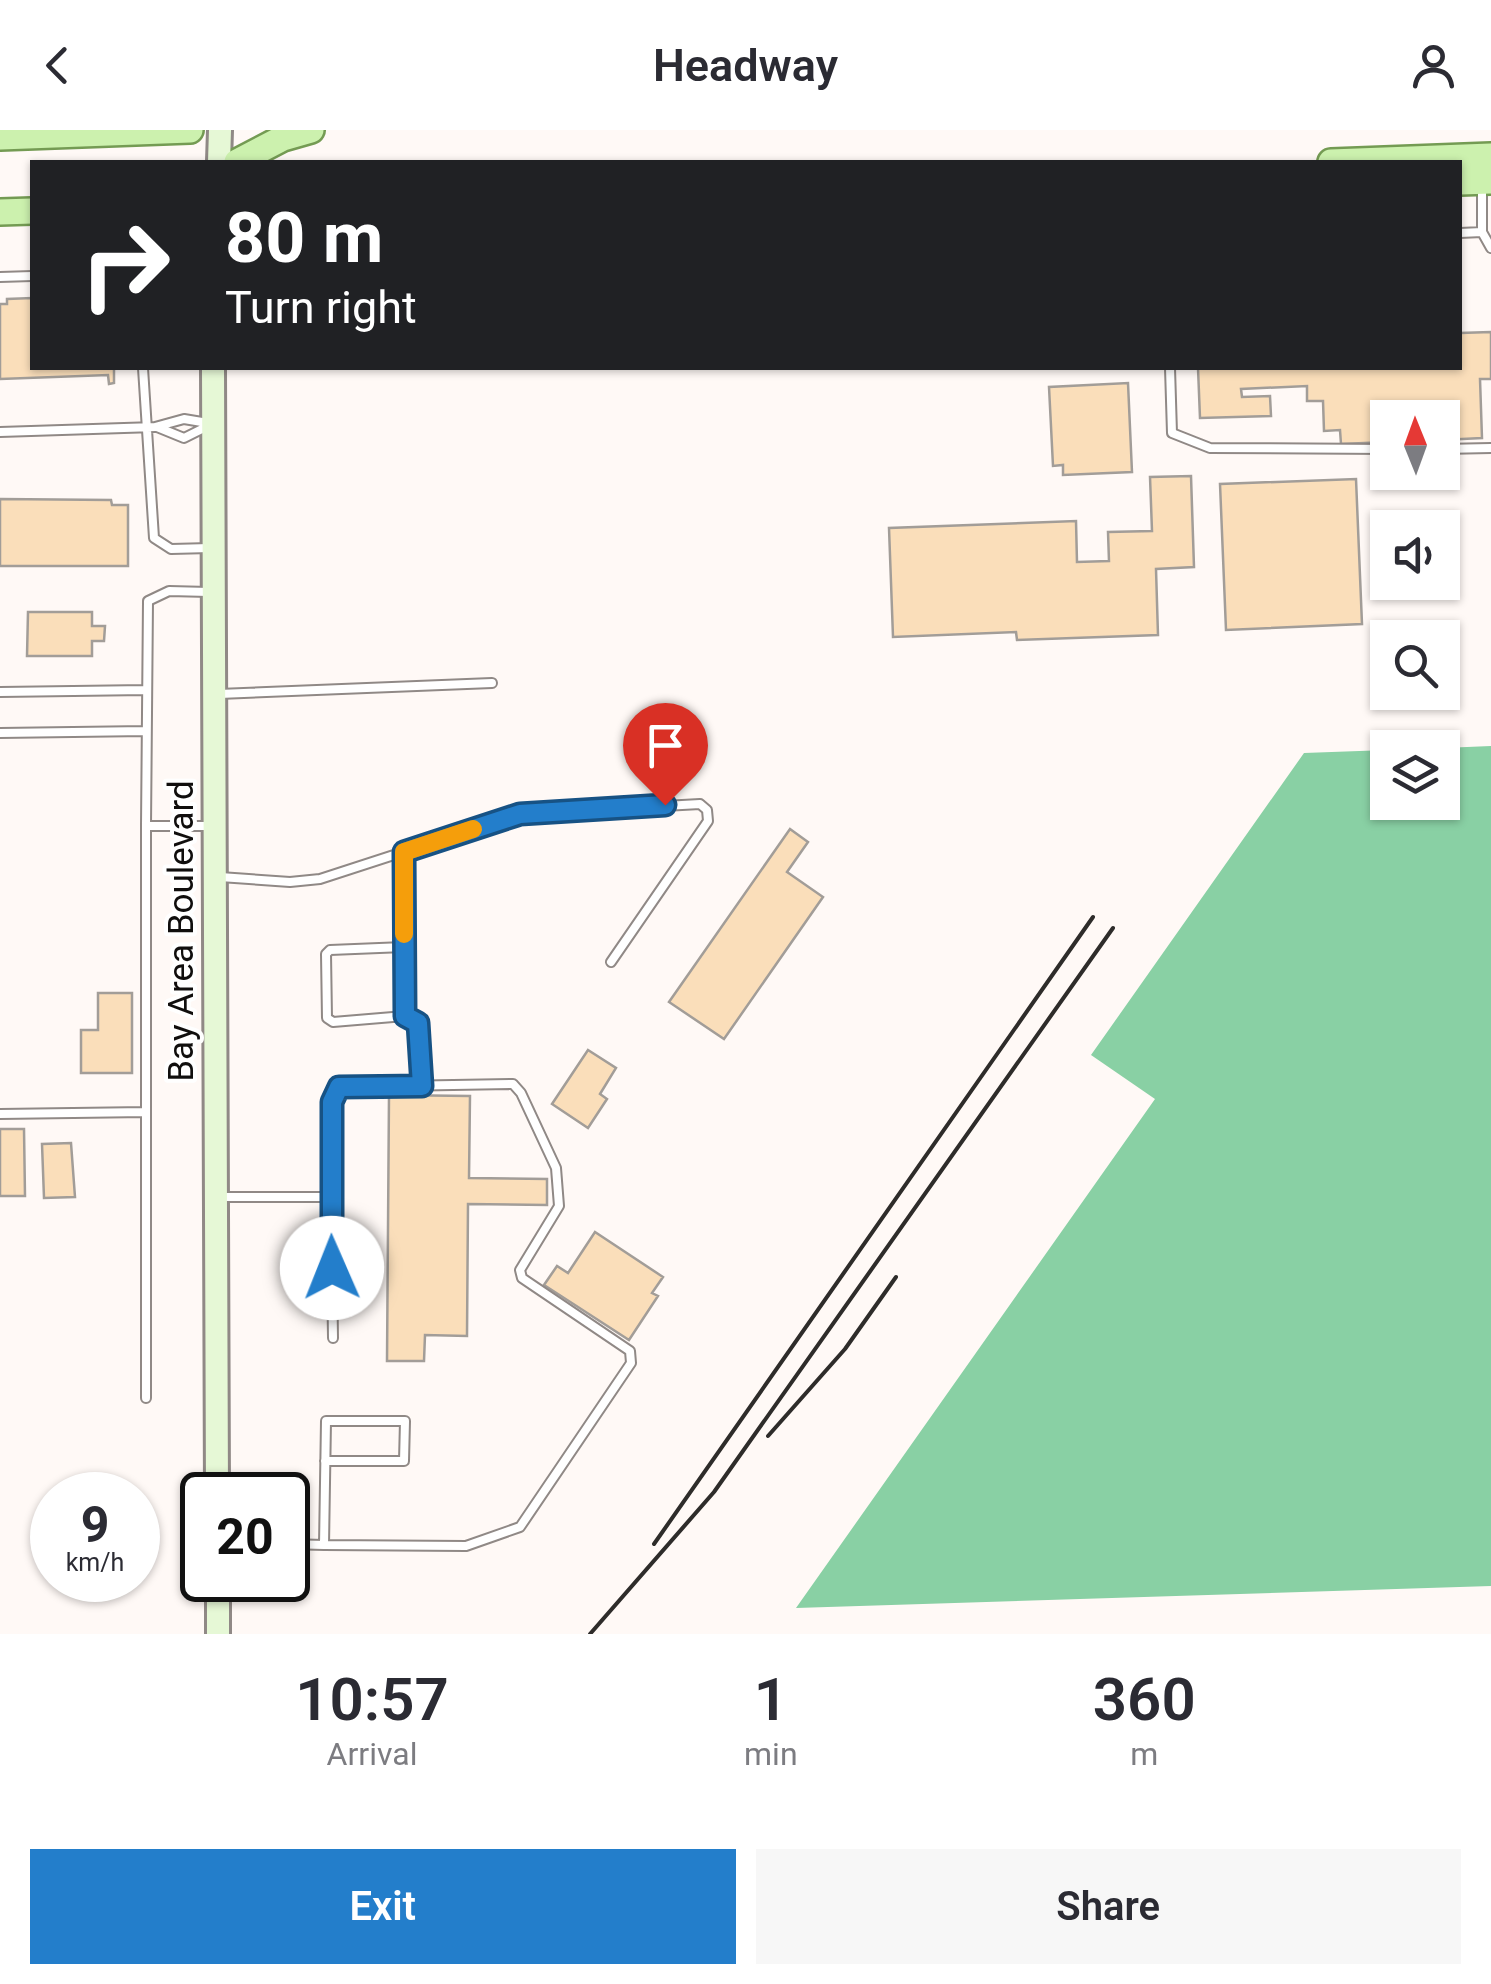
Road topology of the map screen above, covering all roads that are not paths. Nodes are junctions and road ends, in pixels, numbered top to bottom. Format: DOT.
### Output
graph roads {
  1 [pos="190,130"];
  2 [pos="220,130"];
  3 [pos="311,130"];
  4 [pos="62,132"];
  5 [pos="6,134"];
  6 [pos="1491,156"];
  7 [pos="219,160"];
  8 [pos="241,160"];
  9 [pos="1384,160"];
  10 [pos="1478,182"];
  11 [pos="30,211"];
  12 [pos="0,212"];
  13 [pos="1482,232"];
  14 [pos="1462,233"];
  15 [pos="1491,248"];
  16 [pos="0,276"];
  17 [pos="30,276"];
  18 [pos="143,370"];
  19 [pos="213,370"];
  20 [pos="1170,370"];
  21 [pos="212,424"];
  22 [pos="151,427"];
  23 [pos="0,432"];
  24 [pos="1460,448"];
  25 [pos="1491,448"];
  26 [pos="1370,449"];
  27 [pos="213,548"];
  28 [pos="214,592"];
  29 [pos="492,683"];
  30 [pos="146,690"];
  31 [pos="0,692"];
  32 [pos="215,694"];
  33 [pos="146,731"];
  34 [pos="0,733"];
  35 [pos="146,826"];
  36 [pos="216,826"];
  37 [pos="404,852"];
  38 [pos="216,877"];
  39 [pos="404,948"];
  40 [pos="612,962"];
  41 [pos="405,1016"];
  42 [pos="422,1086"];
  43 [pos="146,1112"];
  44 [pos="0,1114"];
  45 [pos="217,1197"];
  46 [pos="332,1197"];
  47 [pos="333,1338"];
  48 [pos="146,1398"];
  49 [pos="325,1460"];
  50 [pos="218,1472"];
  51 [pos="310,1545"];
  52 [pos="324,1545"];
  53 [pos="218,1602"];
  54 [pos="218,1634"];
  1 -- 4 [label="main road"];
  2 -- 7 [label="main road"];
  3 -- 8 [label="main road"];
  4 -- 5 [label="main road"];
  6 -- 9 [label="main road"];
  10 -- 13 [label="lane"];
  11 -- 12 [label="main road"];
  13 -- 14 [label="lane"];
  13 -- 15 [label="lane"];
  16 -- 17 [label="lane"];
  18 -- 22 [label="lane"];
  19 -- 21 [label="main road, Bay Area Boulevard"];
  20 -- 26 [label="lane"];
  21 -- 22 [label="lane"];
  21 -- 22 [label="lane"];
  21 -- 27 [label="main road, Bay Area Boulevard"];
  22 -- 23 [label="lane"];
  22 -- 27 [label="lane"];
  24 -- 25 [label="lane"];
  27 -- 28 [label="main road, Bay Area Boulevard"];
  28 -- 30 [label="lane"];
  28 -- 32 [label="main road, Bay Area Boulevard"];
  29 -- 32 [label="lane"];
  30 -- 31 [label="lane"];
  30 -- 33 [label="lane"];
  32 -- 36 [label="main road, Bay Area Boulevard"];
  33 -- 34 [label="lane"];
  33 -- 35 [label="lane"];
  35 -- 36 [label="lane"];
  35 -- 43 [label="lane"];
  36 -- 38 [label="main road, Bay Area Boulevard"];
  37 -- 38 [label="lane"];
  37 -- 39 [label="lane"];
  37 -- 40 [label="lane"];
  38 -- 45 [label="main road, Bay Area Boulevard"];
  39 -- 41 [label="lane"];
  39 -- 41 [label="lane"];
  41 -- 42 [label="lane"];
  42 -- 46 [label="lane"];
  42 -- 52 [label="lane"];
  43 -- 44 [label="lane"];
  43 -- 48 [label="lane"];
  45 -- 46 [label="lane"];
  45 -- 50 [label="main road, Bay Area Boulevard"];
  46 -- 47 [label="lane"];
  49 -- 49 [label="lane"];
  49 -- 52 [label="lane"];
  51 -- 52 [label="lane"];
  53 -- 54 [label="main road"];
}
